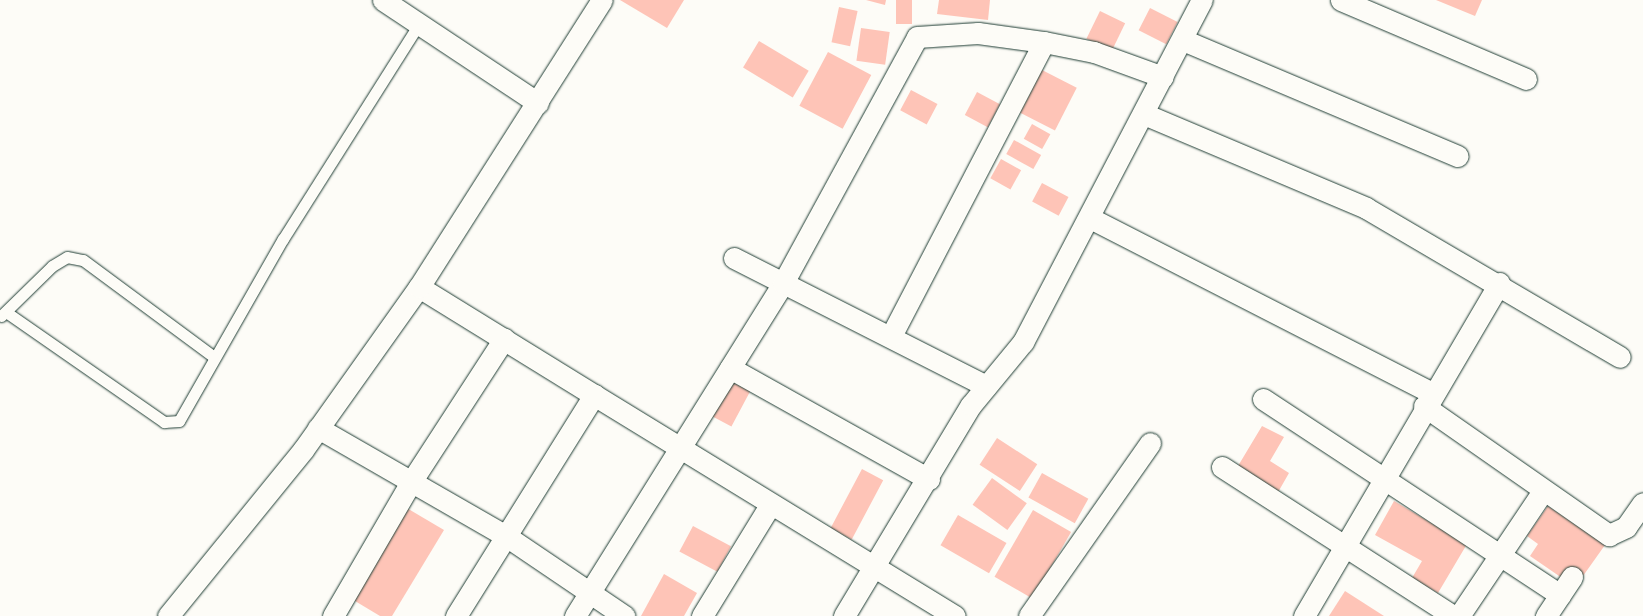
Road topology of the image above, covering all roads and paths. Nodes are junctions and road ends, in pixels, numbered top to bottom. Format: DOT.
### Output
graph roads {
  1 [pos="383,0"];
  2 [pos="602,0"];
  3 [pos="1202,0"];
  4 [pos="1341,0"];
  5 [pos="419,24"];
  6 [pos="1183,40"];
  7 [pos="1044,42"];
  8 [pos="1163,77"];
  9 [pos="1526,79"];
  10 [pos="538,103"];
  11 [pos="1144,114"];
  12 [pos="1458,156"];
  13 [pos="1090,218"];
  14 [pos="734,258"];
  15 [pos="783,283"];
  16 [pos="1498,283"];
  17 [pos="419,287"];
  18 [pos="3,315"];
  19 [pos="890,336"];
  20 [pos="504,339"];
  21 [pos="214,357"];
  22 [pos="1620,357"];
  23 [pos="730,368"];
  24 [pos="986,386"];
  25 [pos="594,395"];
  26 [pos="1263,399"];
  27 [pos="1428,400"];
  28 [pos="318,428"];
  29 [pos="1150,443"];
  30 [pos="683,447"];
  31 [pos="1222,467"];
  32 [pos="1386,478"];
  33 [pos="929,479"];
  34 [pos="411,482"];
  35 [pos="1543,491"];
  36 [pos="1643,503"];
  37 [pos="770,505"];
  38 [pos="506,536"];
  39 [pos="1346,544"];
  40 [pos="1500,555"];
  41 [pos="873,567"];
  42 [pos="1572,577"];
  43 [pos="588,595"];
  44 [pos="1560,595"];
  45 [pos="168,616"];
  46 [pos="333,616"];
  47 [pos="456,616"];
  48 [pos="575,616"];
  49 [pos="624,616"];
  50 [pos="702,616"];
  51 [pos="844,616"];
  52 [pos="955,616"];
  53 [pos="1029,616"];
  54 [pos="1304,616"];
  55 [pos="1453,616"];
  56 [pos="1459,616"];
  57 [pos="1546,616"];
  1 -- 5 [label="street"];
  2 -- 10 [label="street"];
  3 -- 6 [label="street"];
  4 -- 9 [label="street"];
  5 -- 10 [label="street"];
  5 -- 21 [label="lane"];
  6 -- 8 [label="street"];
  6 -- 12 [label="street"];
  7 -- 8 [label="street"];
  7 -- 15 [label="street"];
  7 -- 19 [label="street"];
  8 -- 11 [label="street"];
  10 -- 17 [label="street"];
  11 -- 13 [label="street"];
  11 -- 16 [label="street"];
  13 -- 24 [label="street"];
  13 -- 27 [label="street"];
  14 -- 15 [label="street"];
  15 -- 19 [label="street"];
  15 -- 23 [label="street"];
  16 -- 22 [label="street"];
  16 -- 27 [label="street"];
  17 -- 20 [label="street"];
  17 -- 28 [label="street"];
  18 -- 21 [label="lane"];
  18 -- 21 [label="lane"];
  19 -- 24 [label="street"];
  20 -- 25 [label="street"];
  20 -- 34 [label="street"];
  23 -- 30 [label="street"];
  23 -- 33 [label="street"];
  24 -- 33 [label="street"];
  25 -- 30 [label="street"];
  25 -- 38 [label="street"];
  26 -- 32 [label="street"];
  27 -- 32 [label="street"];
  27 -- 35 [label="street"];
  28 -- 34 [label="street"];
  28 -- 45 [label="street"];
  29 -- 53 [label="street"];
  30 -- 37 [label="street"];
  30 -- 43 [label="street"];
  31 -- 39 [label="street"];
  32 -- 39 [label="street"];
  32 -- 40 [label="street"];
  33 -- 41 [label="street"];
  34 -- 38 [label="street"];
  34 -- 46 [label="street"];
  35 -- 36 [label="street"];
  35 -- 40 [label="street"];
  37 -- 41 [label="street"];
  37 -- 50 [label="street"];
  38 -- 43 [label="street"];
  38 -- 47 [label="street"];
  39 -- 54 [label="street"];
  39 -- 55 [label="street"];
  40 -- 44 [label="street"];
  40 -- 56 [label="street"];
  41 -- 51 [label="street"];
  41 -- 52 [label="street"];
  42 -- 44 [label="street"];
  43 -- 48 [label="street"];
  43 -- 49 [label="street"];
  44 -- 57 [label="street"];
}
